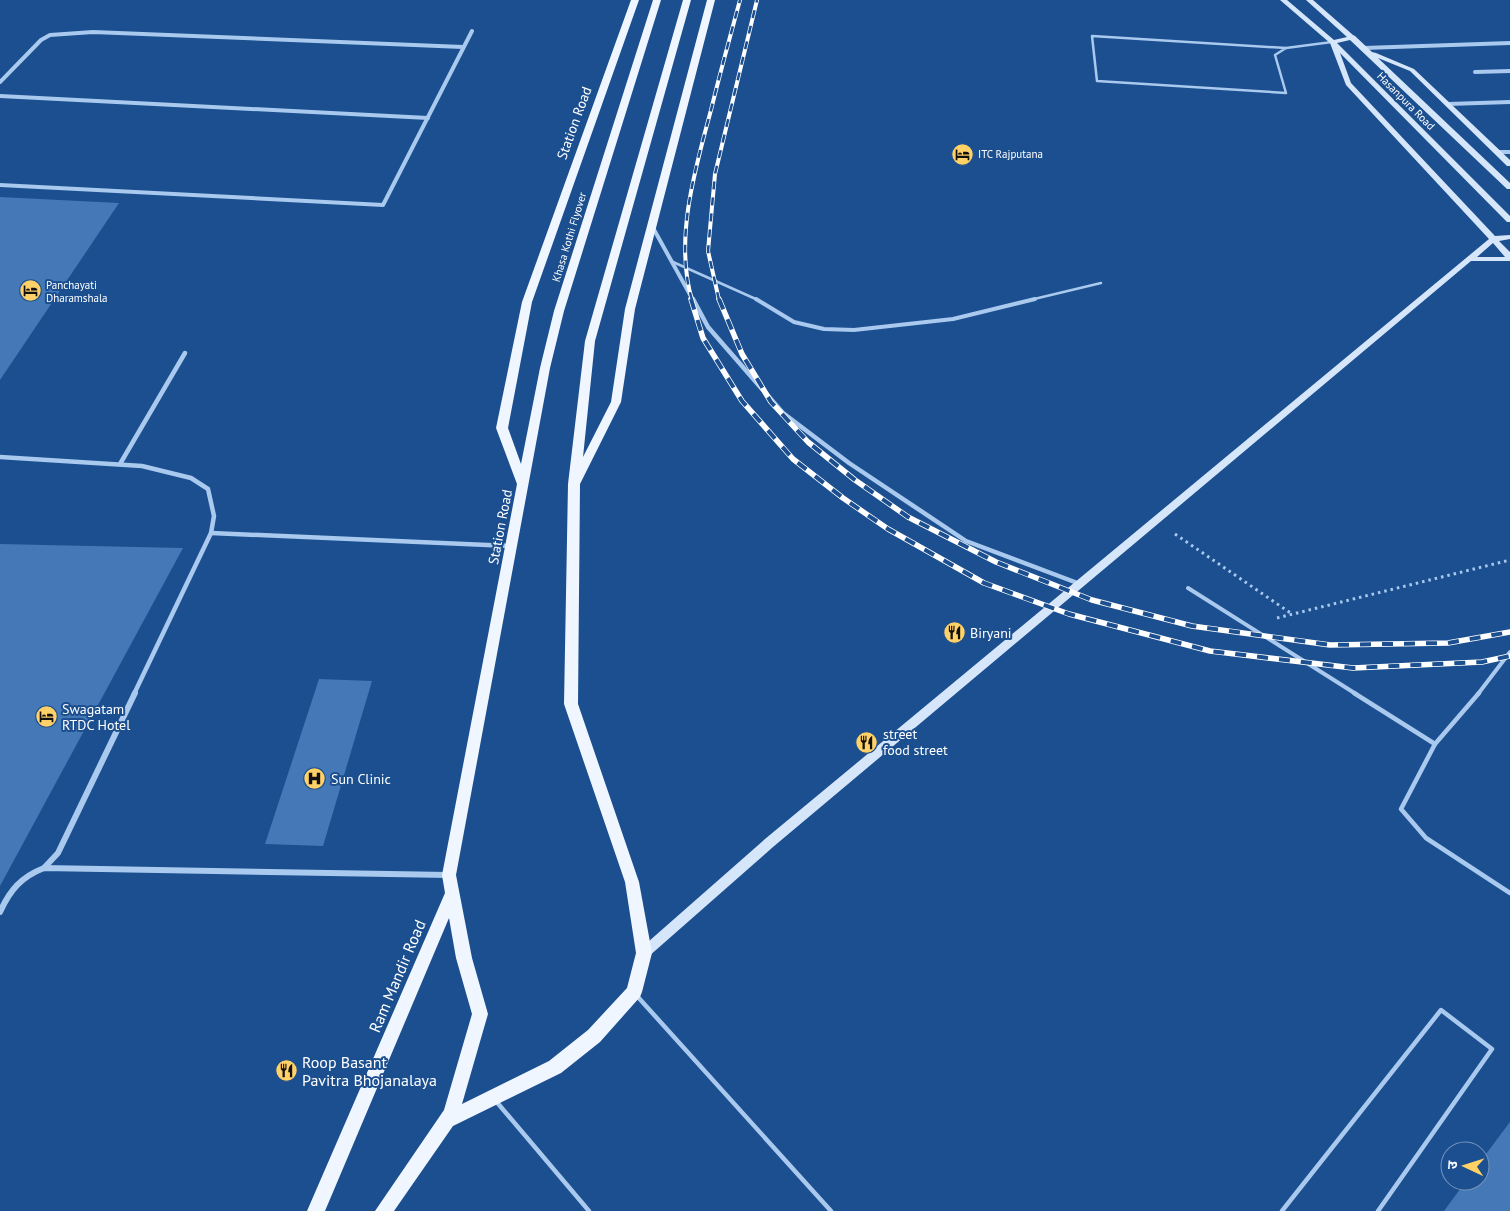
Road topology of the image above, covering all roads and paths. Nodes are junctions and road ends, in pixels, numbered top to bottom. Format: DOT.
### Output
graph roads {
  1 [pos="636,0"];
  2 [pos="657,0"];
  3 [pos="687,0"];
  4 [pos="711,0"];
  5 [pos="1283,0"];
  6 [pos="1310,0"];
  7 [pos="472,31"];
  8 [pos="1353,38"];
  9 [pos="1332,42"];
  10 [pos="1510,44"];
  11 [pos="463,47"];
  12 [pos="1286,48"];
  13 [pos="1366,50"];
  14 [pos="1510,71"];
  15 [pos="1475,72"];
  16 [pos="0,82"];
  17 [pos="0,96"];
  18 [pos="1510,102"];
  19 [pos="1448,104"];
  20 [pos="428,118"];
  21 [pos="1497,152"];
  22 [pos="1510,152"];
  23 [pos="1510,164"];
  24 [pos="0,186"];
  25 [pos="1510,187"];
  26 [pos="1510,220"];
  27 [pos="652,225"];
  28 [pos="1510,238"];
  29 [pos="1492,239"];
  30 [pos="1470,258"];
  31 [pos="1510,258"];
  32 [pos="672,262"];
  33 [pos="1101,283"];
  34 [pos="185,353"];
  35 [pos="0,457"];
  36 [pos="120,464"];
  37 [pos="574,484"];
  38 [pos="524,486"];
  39 [pos="1155,521"];
  40 [pos="211,533"];
  41 [pos="513,546"];
  42 [pos="1510,560"];
  43 [pos="1080,584"];
  44 [pos="1188,588"];
  45 [pos="1292,614"];
  46 [pos="1247,626"];
  47 [pos="1510,652"];
  48 [pos="1435,744"];
  49 [pos="44,868"];
  50 [pos="449,875"];
  51 [pos="1510,893"];
  52 [pos="452,894"];
  53 [pos="0,912"];
  54 [pos="644,953"];
  55 [pos="634,992"];
  56 [pos="493,1097"];
  57 [pos="447,1120"];
  58 [pos="316,1211"];
  59 [pos="384,1211"];
  60 [pos="589,1211"];
  61 [pos="831,1211"];
  62 [pos="1282,1211"];
  63 [pos="1378,1211"];
  1 -- 38 [label="main road, Station Road"];
  2 -- 38 [label="main road, Khasa Kothi Flyover"];
  3 -- 37 [label="main road"];
  4 -- 27 [label="main road"];
  5 -- 9 [label="street, Hasanpura Road"];
  6 -- 8 [label="street"];
  7 -- 11 [label="street"];
  8 -- 9 [label="street"];
  8 -- 13 [label="street"];
  9 -- 12 [label="lane"];
  9 -- 26 [label="street, Hasanpura Road"];
  9 -- 29 [label="street"];
  10 -- 13 [label="street"];
  11 -- 16 [label="street"];
  11 -- 20 [label="street"];
  12 -- 12 [label="lane"];
  13 -- 19 [label="street"];
  13 -- 25 [label="street"];
  14 -- 15 [label="street"];
  17 -- 20 [label="street"];
  18 -- 19 [label="street"];
  19 -- 21 [label="street"];
  20 -- 24 [label="street"];
  21 -- 22 [label="street"];
  21 -- 23 [label="street"];
  27 -- 32 [label="street"];
  27 -- 37 [label="main road"];
  28 -- 29 [label="street"];
  29 -- 30 [label="street"];
  29 -- 31 [label="street"];
  30 -- 31 [label="street"];
  30 -- 39 [label="street"];
  32 -- 33 [label="lane"];
  32 -- 43 [label="street"];
  34 -- 36 [label="street"];
  35 -- 36 [label="street"];
  36 -- 40 [label="street"];
  37 -- 54 [label="main road"];
  38 -- 41 [label="main road, Station Road"];
  39 -- 43 [label="street"];
  39 -- 45 [label="path"];
  40 -- 41 [label="street"];
  40 -- 49 [label="street"];
  41 -- 50 [label="main road, Station Road"];
  42 -- 45 [label="path"];
  43 -- 54 [label="street"];
  44 -- 46 [label="lane"];
  45 -- 46 [label="path"];
  46 -- 48 [label="lane"];
  47 -- 48 [label="lane"];
  48 -- 51 [label="lane"];
  49 -- 50 [label="street"];
  49 -- 53 [label="street"];
  50 -- 52 [label="main road, Station Road"];
  52 -- 57 [label="main road, Station Road"];
  52 -- 58 [label="main road, Ram Mandir Road"];
  54 -- 55 [label="main road"];
  55 -- 56 [label="main road"];
  55 -- 61 [label="lane"];
  56 -- 57 [label="main road"];
  56 -- 60 [label="lane"];
  57 -- 59 [label="main road, Station Road"];
  62 -- 63 [label="lane"];
}
